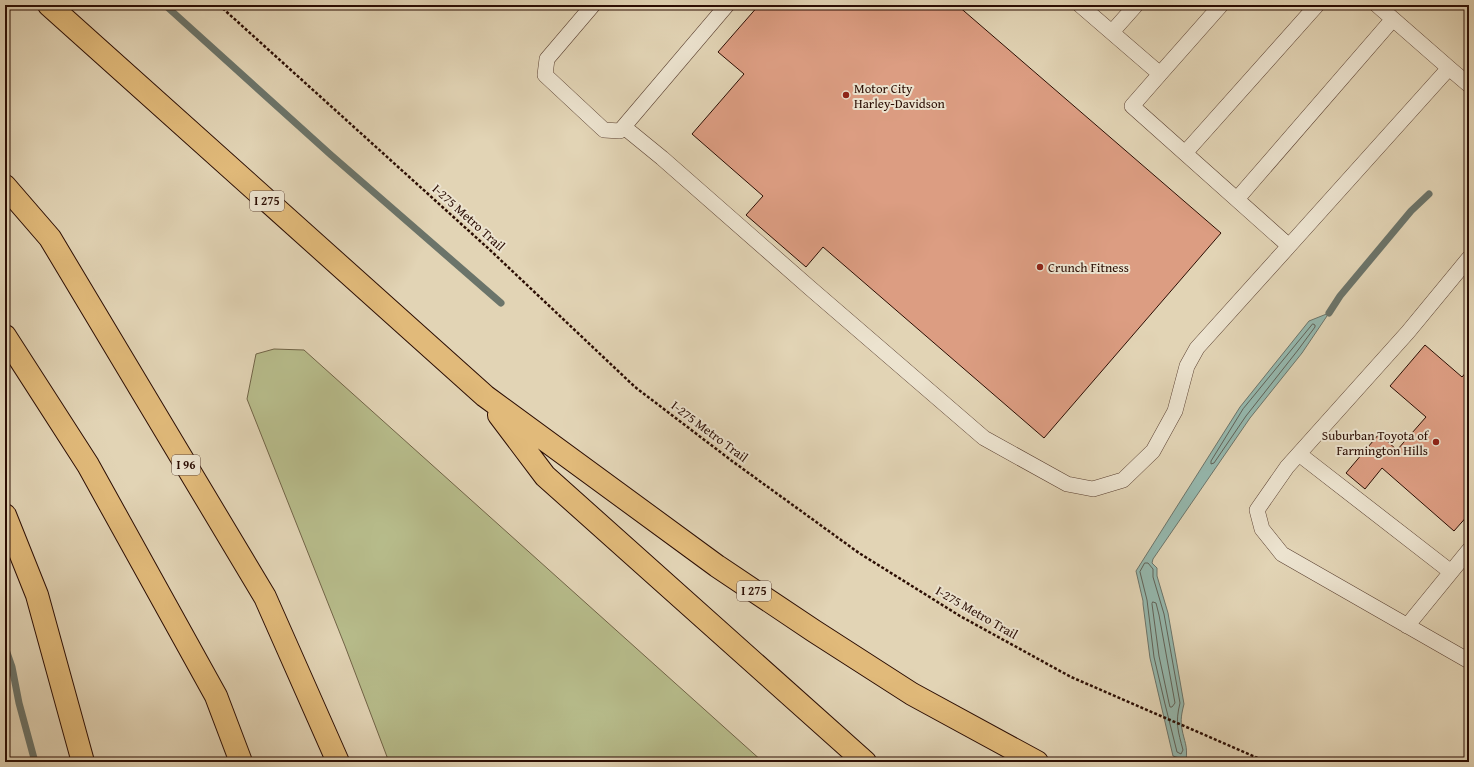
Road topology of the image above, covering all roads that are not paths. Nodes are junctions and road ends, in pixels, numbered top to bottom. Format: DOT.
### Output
graph roads {
  1 [pos="49,5"];
  2 [pos="593,5"];
  3 [pos="727,5"];
  4 [pos="1080,5"];
  5 [pos="1136,5"];
  6 [pos="1221,5"];
  7 [pos="1317,5"];
  8 [pos="1377,5"];
  9 [pos="1393,19"];
  10 [pos="1112,32"];
  11 [pos="1449,68"];
  12 [pos="1160,74"];
  13 [pos="1469,85"];
  14 [pos="624,127"];
  15 [pos="1185,153"];
  16 [pos="5,186"];
  17 [pos="1237,199"];
  18 [pos="1289,246"];
  19 [pos="1469,258"];
  20 [pos="5,336"];
  21 [pos="485,396"];
  22 [pos="1299,454"];
  23 [pos="5,515"];
  24 [pos="1469,550"];
  25 [pos="1451,572"];
  26 [pos="1407,626"];
  27 [pos="1469,661"];
  28 [pos="83,762"];
  29 [pos="241,762"];
  30 [pos="338,762"];
  31 [pos="865,762"];
  32 [pos="1037,762"];
  1 -- 21 [label="highway, I 275"];
  2 -- 14 [label="lane"];
  3 -- 14 [label="lane"];
  4 -- 10 [label="lane"];
  5 -- 10 [label="lane"];
  6 -- 12 [label="lane"];
  7 -- 15 [label="lane"];
  8 -- 9 [label="lane"];
  9 -- 11 [label="lane"];
  9 -- 17 [label="lane"];
  10 -- 12 [label="lane"];
  11 -- 13 [label="lane"];
  11 -- 18 [label="lane"];
  12 -- 15 [label="lane"];
  14 -- 18 [label="lane"];
  15 -- 17 [label="lane"];
  16 -- 30 [label="highway, I 96"];
  17 -- 18 [label="lane"];
  19 -- 22 [label="lane"];
  20 -- 29 [label="highway"];
  21 -- 31 [label="highway"];
  21 -- 32 [label="highway, I 275"];
  22 -- 25 [label="lane"];
  22 -- 26 [label="lane"];
  23 -- 28 [label="highway"];
  24 -- 25 [label="lane"];
  25 -- 26 [label="lane"];
  26 -- 27 [label="lane"];
}
